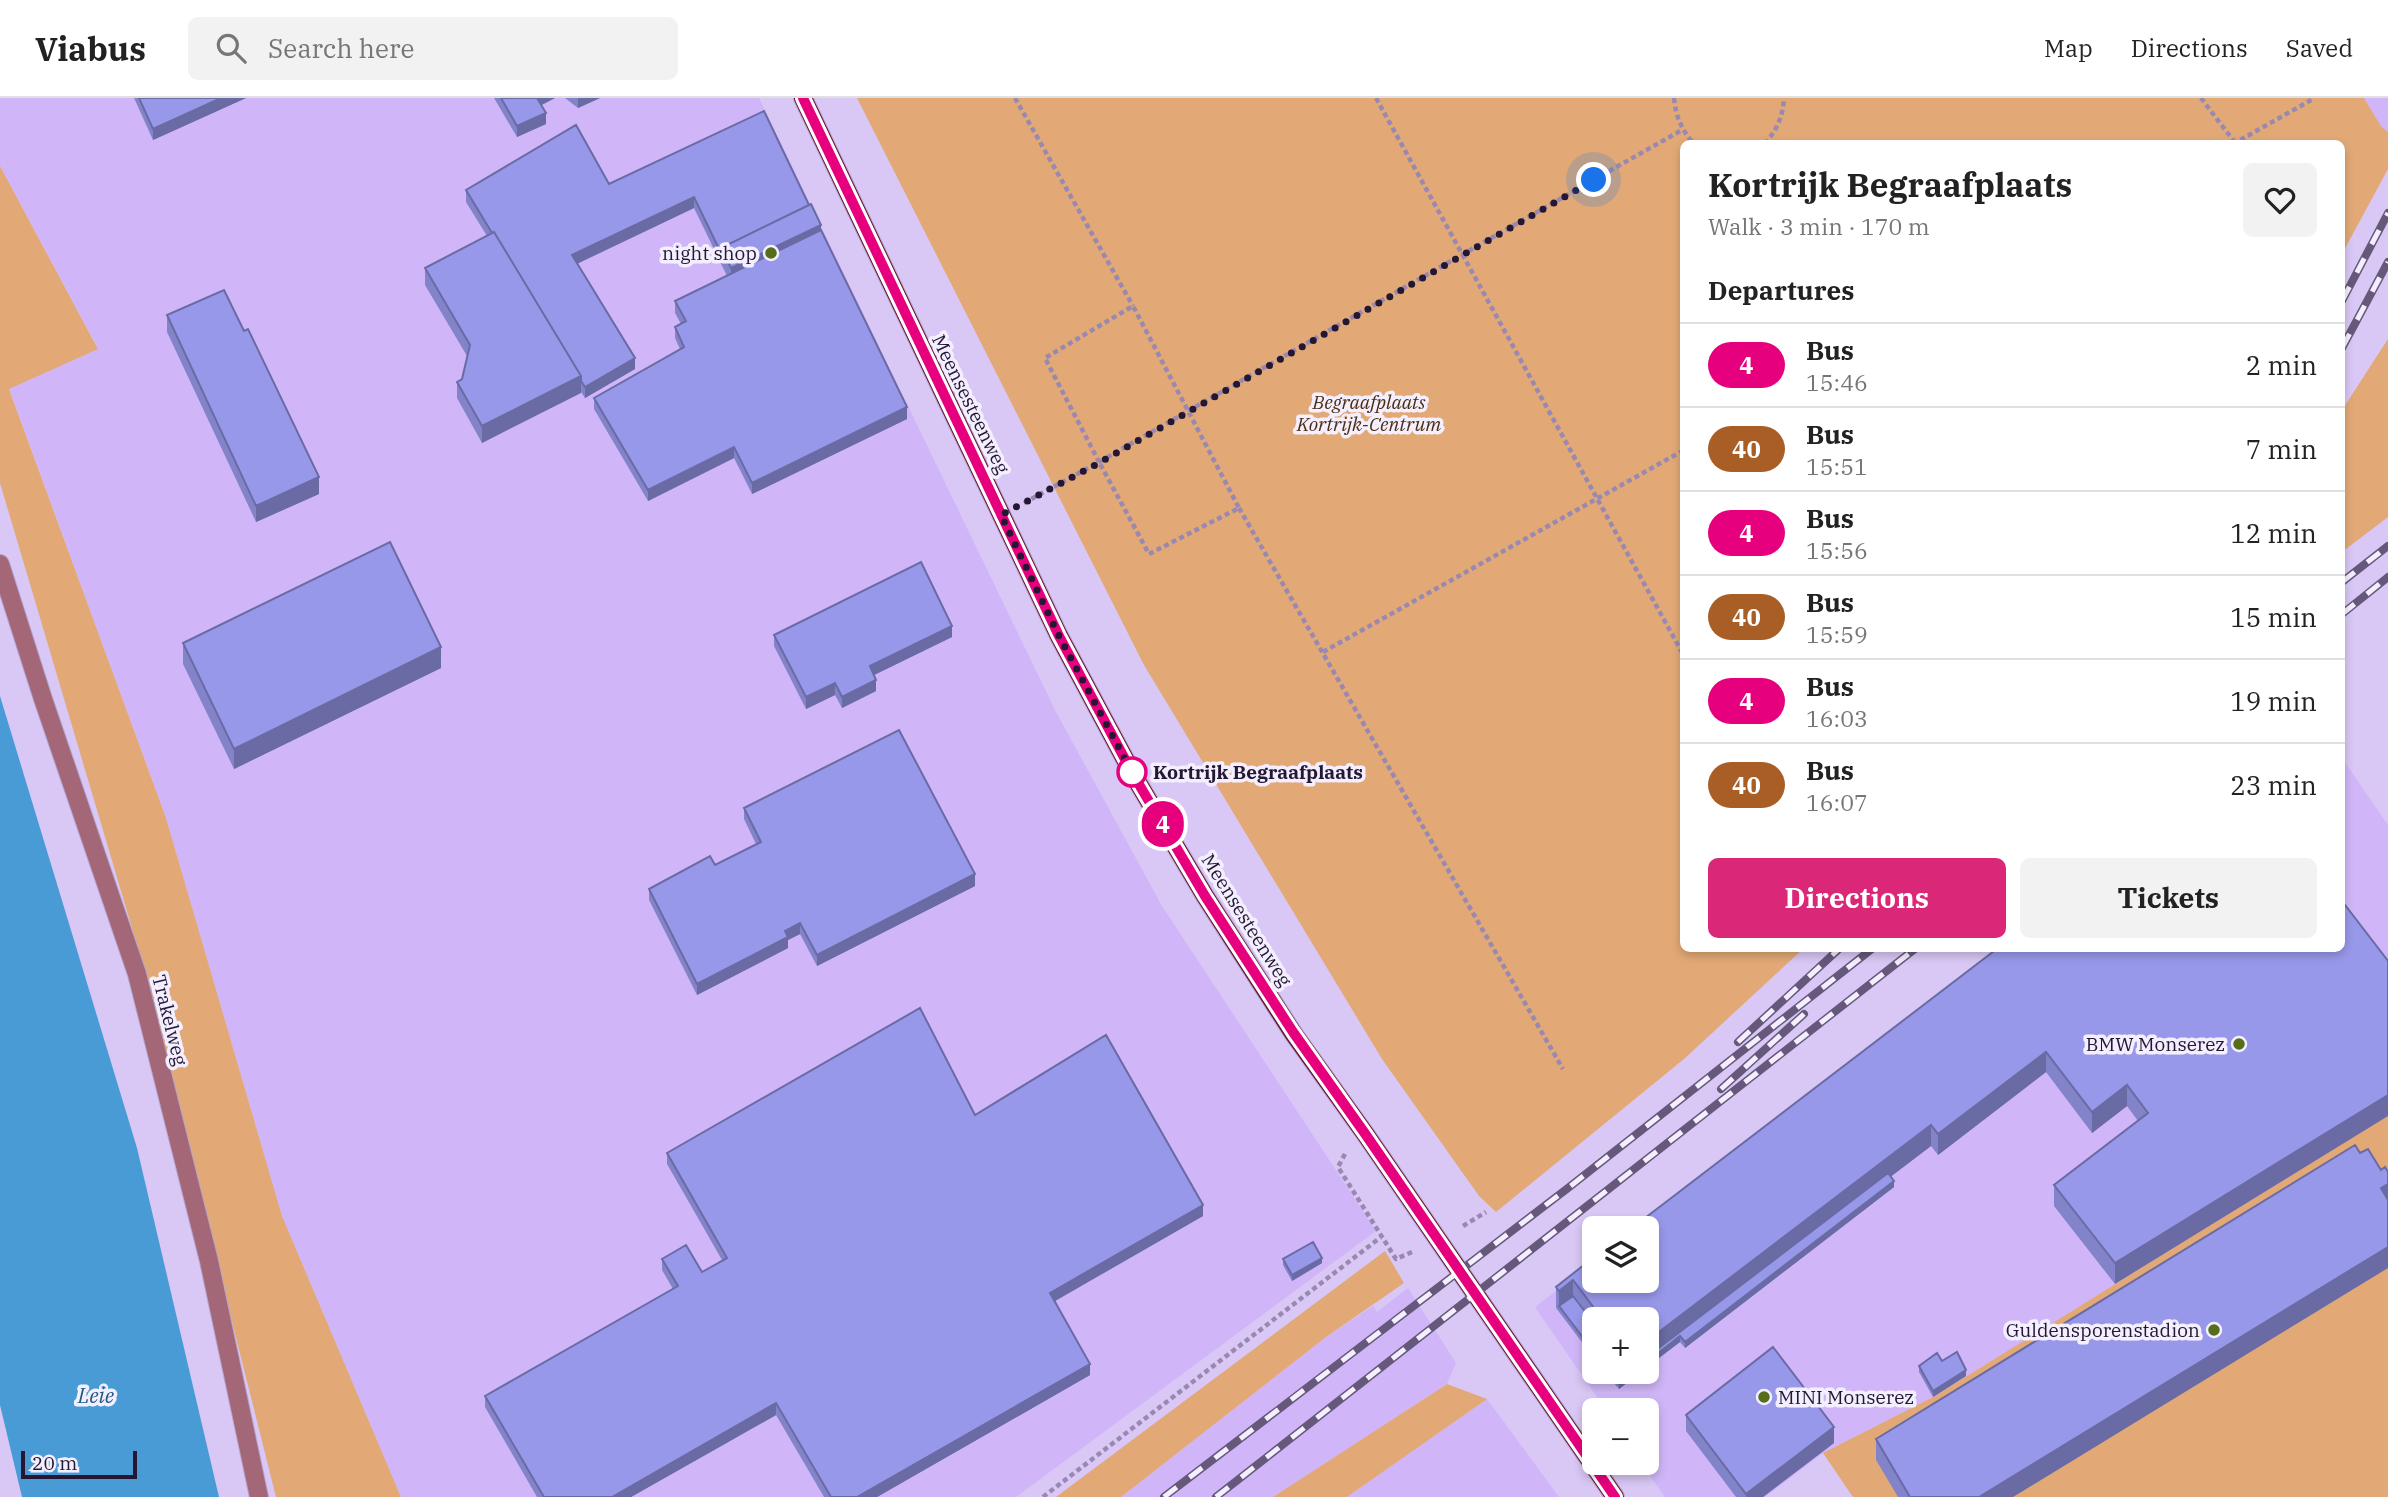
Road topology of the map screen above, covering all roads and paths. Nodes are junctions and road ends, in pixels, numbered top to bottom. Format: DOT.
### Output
graph roads {
  1 [pos="803,98"];
  2 [pos="1015,98"];
  3 [pos="1376,98"];
  4 [pos="1674,98"];
  5 [pos="1784,98"];
  6 [pos="2201,98"];
  7 [pos="2313,99"];
  8 [pos="1682,130"];
  9 [pos="1691,140"];
  10 [pos="1768,140"];
  11 [pos="2233,140"];
  12 [pos="2240,140"];
  13 [pos="1462,255"];
  14 [pos="1133,306"];
  15 [pos="1189,411"];
  16 [pos="1680,452"];
  17 [pos="1099,463"];
  18 [pos="1597,499"];
  19 [pos="1239,508"];
  20 [pos="1001,515"];
  21 [pos="0,564"];
  22 [pos="1680,649"];
  23 [pos="1323,652"];
  24 [pos="1563,1069"];
  25 [pos="1366,1135"];
  26 [pos="1381,1237"];
  27 [pos="1396,1259"];
  28 [pos="259,1497"];
  29 [pos="1043,1497"];
  30 [pos="1615,1497"];
  1 -- 20 [label="main road, Meensesteenweg"];
  2 -- 14 [label="path"];
  3 -- 13 [label="path"];
  4 -- 8 [label="path"];
  5 -- 10 [label="path"];
  6 -- 11 [label="path"];
  7 -- 12 [label="path"];
  8 -- 9 [label="path"];
  8 -- 13 [label="path"];
  13 -- 15 [label="path"];
  13 -- 18 [label="path"];
  14 -- 15 [label="path"];
  14 -- 17 [label="path"];
  15 -- 17 [label="path"];
  15 -- 19 [label="path"];
  16 -- 18 [label="path"];
  17 -- 19 [label="path"];
  17 -- 20 [label="path"];
  18 -- 22 [label="path"];
  18 -- 23 [label="path"];
  19 -- 23 [label="path"];
  20 -- 25 [label="main road, Meensesteenweg"];
  21 -- 28 [label="lane, Trakelweg"];
  23 -- 24 [label="path"];
  25 -- 26 [label="path"];
  25 -- 30 [label="main road, Meensesteenweg"];
  26 -- 27 [label="path"];
  26 -- 29 [label="path"];
}
